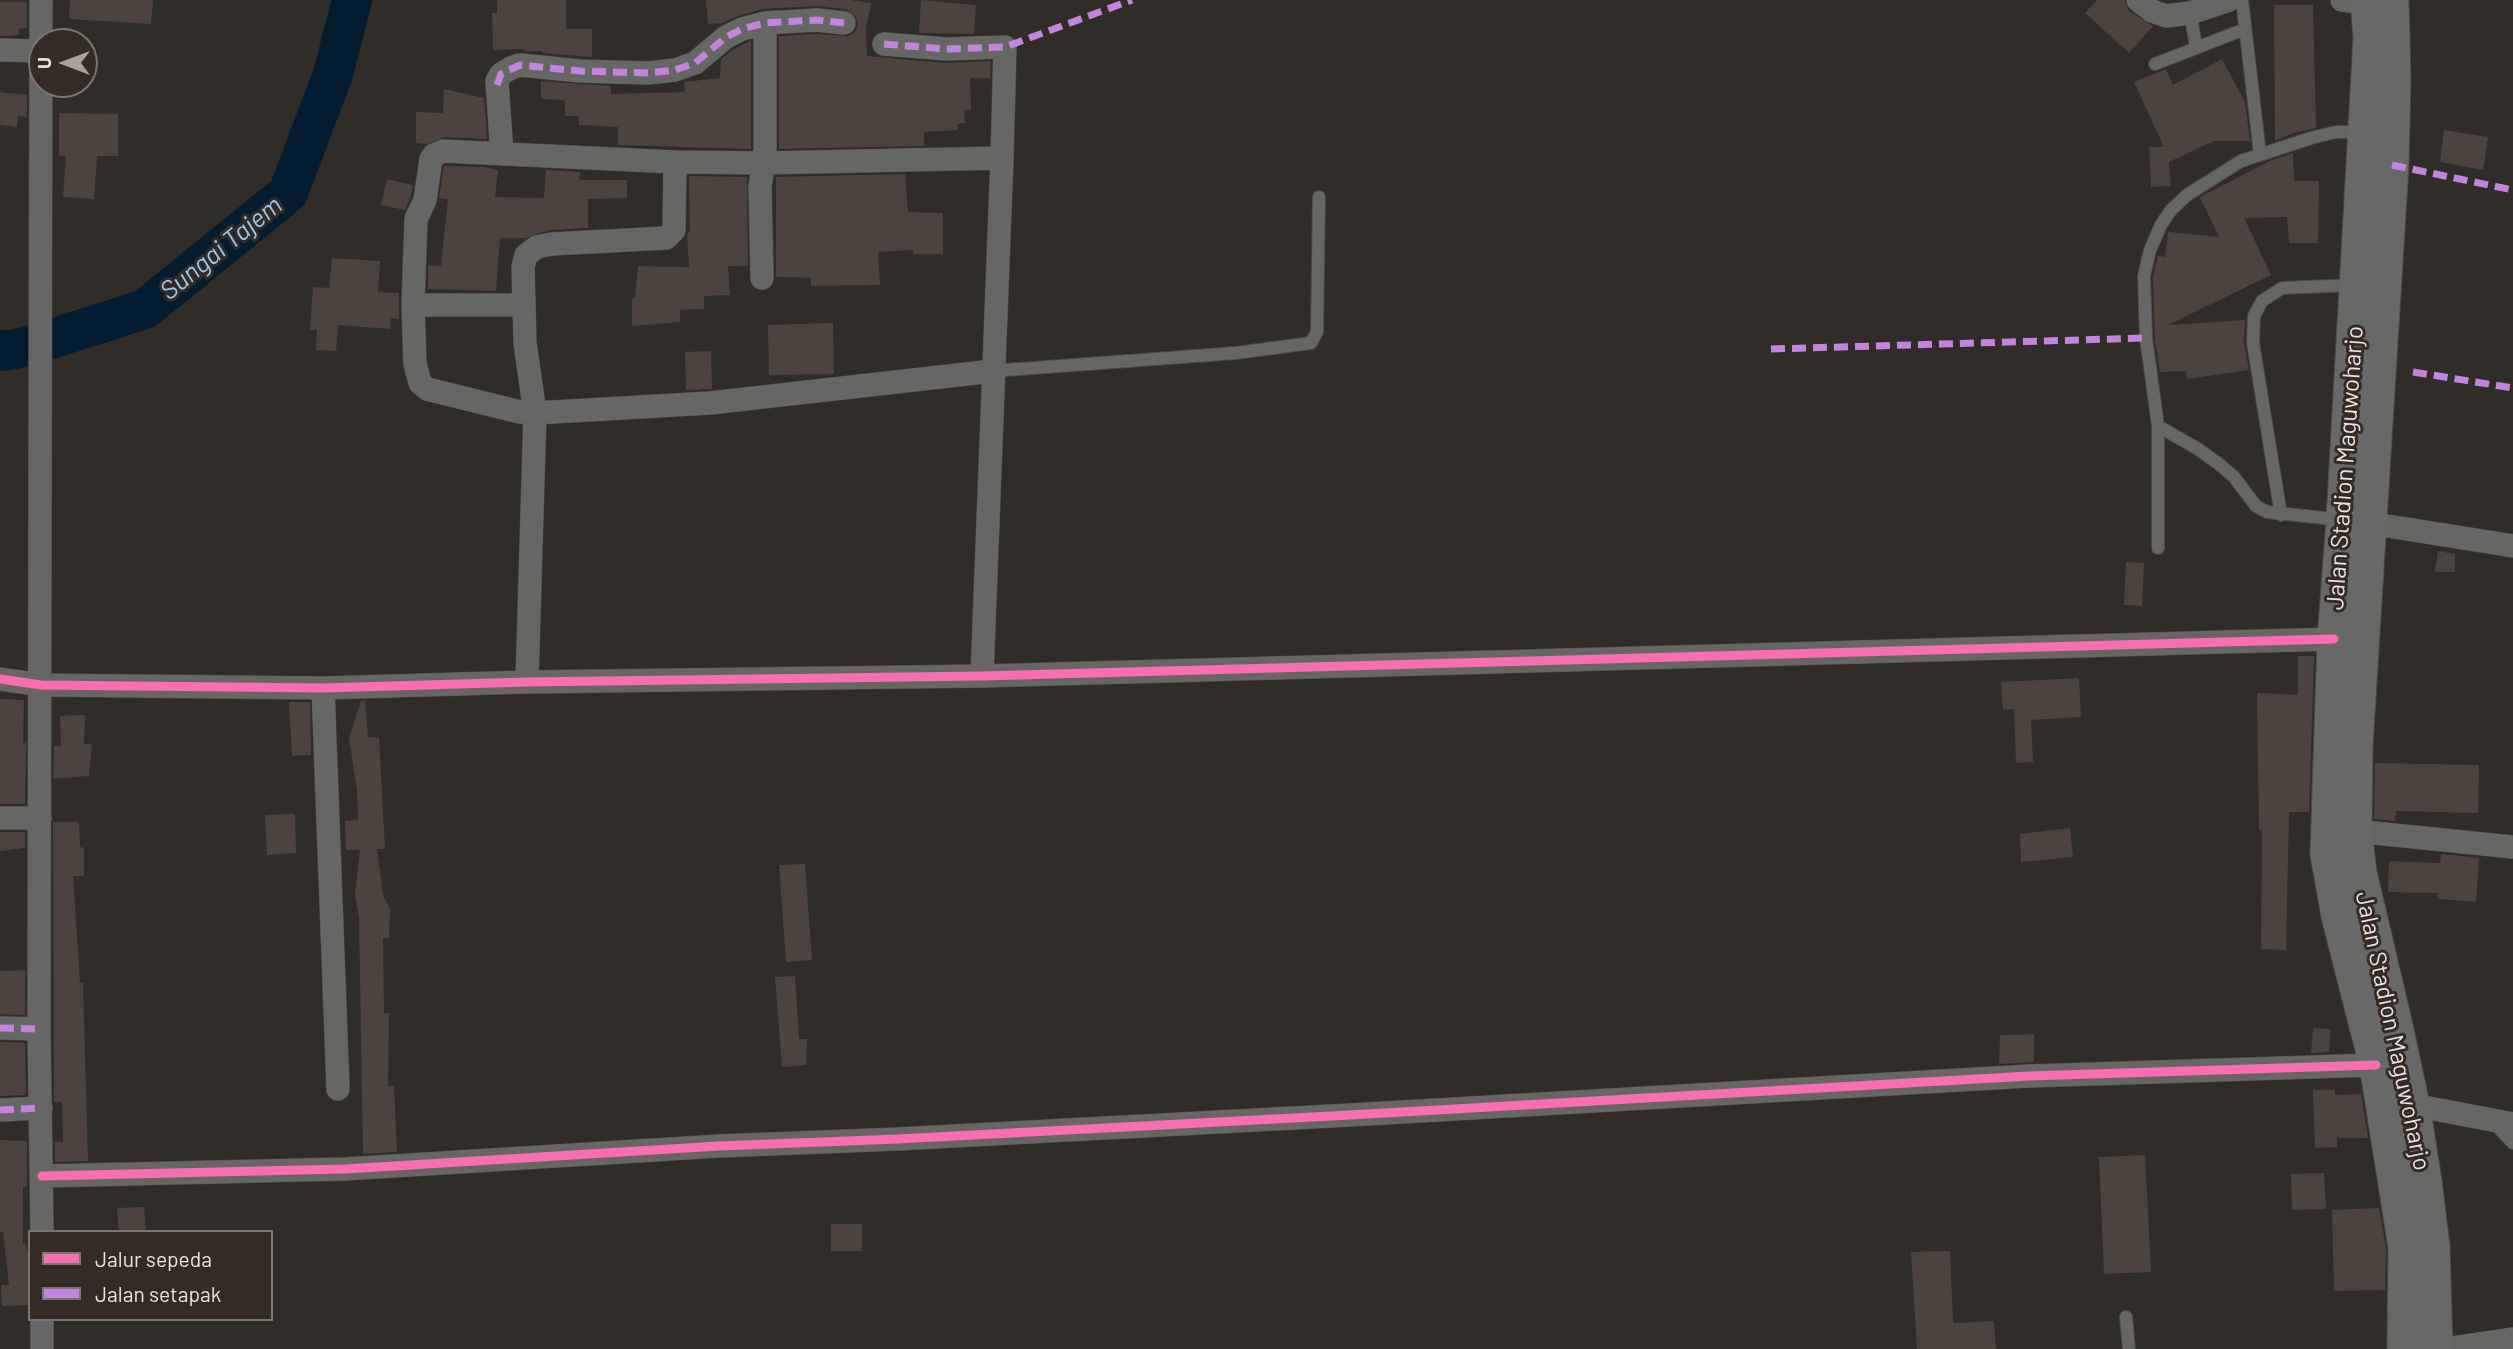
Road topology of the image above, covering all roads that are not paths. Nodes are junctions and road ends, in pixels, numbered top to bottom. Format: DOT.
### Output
graph roads {
  1 [pos="41,0"];
  2 [pos="2138,0"];
  3 [pos="2229,0"];
  4 [pos="2242,0"];
  5 [pos="2367,1"];
  6 [pos="2190,13"];
  7 [pos="765,23"];
  8 [pos="844,23"];
  9 [pos="41,28"];
  10 [pos="2245,29"];
  11 [pos="884,44"];
  12 [pos="2196,46"];
  13 [pos="0,50"];
  14 [pos="28,51"];
  15 [pos="2155,64"];
  16 [pos="41,98"];
  17 [pos="2364,131"];
  18 [pos="502,154"];
  19 [pos="2260,154"];
  20 [pos="1002,158"];
  21 [pos="675,162"];
  22 [pos="762,163"];
  23 [pos="1319,197"];
  24 [pos="762,278"];
  25 [pos="2356,285"];
  26 [pos="414,305"];
  27 [pos="524,305"];
  28 [pos="993,370"];
  29 [pos="535,412"];
  30 [pos="2158,426"];
  31 [pos="2281,515"];
  32 [pos="2357,521"];
  33 [pos="2513,546"];
  34 [pos="2158,548"];
  35 [pos="2334,639"];
  36 [pos="982,676"];
  37 [pos="0,680"];
  38 [pos="527,682"];
  39 [pos="41,685"];
  40 [pos="323,688"];
  41 [pos="0,818"];
  42 [pos="40,818"];
  43 [pos="2355,831"];
  44 [pos="2513,847"];
  45 [pos="0,1028"];
  46 [pos="39,1029"];
  47 [pos="2376,1065"];
  48 [pos="338,1089"];
  49 [pos="2413,1105"];
  50 [pos="41,1108"];
  51 [pos="0,1110"];
  52 [pos="2490,1119"];
  53 [pos="2513,1124"];
  54 [pos="2513,1143"];
  55 [pos="42,1176"];
  56 [pos="42,1230"];
  57 [pos="2419,1246"];
  58 [pos="2126,1317"];
  59 [pos="42,1321"];
  60 [pos="2513,1339"];
  61 [pos="42,1349"];
  62 [pos="2129,1349"];
  63 [pos="2404,1349"];
  64 [pos="2436,1349"];
  65 [pos="2445,1349"];
  1 -- 9 [label="street"];
  2 -- 6 [label="street"];
  3 -- 6 [label="street"];
  4 -- 10 [label="lane"];
  5 -- 17 [label="main road, Jalan Stadion Maguwoharjo"];
  5 -- 32 [label="main road, Jalan Stadion Maguwoharjo"];
  6 -- 12 [label="lane"];
  7 -- 8 [label="street"];
  7 -- 18 [label="street"];
  7 -- 22 [label="street"];
  10 -- 12 [label="lane"];
  10 -- 19 [label="lane"];
  11 -- 20 [label="street"];
  12 -- 15 [label="lane"];
  13 -- 14 [label="street"];
  16 -- 39 [label="street"];
  17 -- 19 [label="lane"];
  17 -- 25 [label="main road, Jalan Stadion Maguwoharjo"];
  18 -- 21 [label="street"];
  18 -- 26 [label="street"];
  19 -- 30 [label="lane"];
  20 -- 22 [label="street"];
  20 -- 28 [label="street"];
  21 -- 22 [label="street"];
  21 -- 27 [label="street"];
  22 -- 24 [label="street"];
  23 -- 28 [label="lane"];
  25 -- 31 [label="lane"];
  25 -- 32 [label="main road, Jalan Stadion Maguwoharjo"];
  26 -- 27 [label="street"];
  26 -- 29 [label="street"];
  27 -- 29 [label="street"];
  28 -- 29 [label="street"];
  28 -- 36 [label="street"];
  29 -- 38 [label="street"];
  30 -- 31 [label="lane"];
  30 -- 34 [label="lane"];
  31 -- 32 [label="lane"];
  32 -- 33 [label="street"];
  32 -- 35 [label="main road, Jalan Stadion Maguwoharjo"];
  32 -- 43 [label="main road, Jalan Stadion Maguwoharjo"];
  35 -- 36 [label="street"];
  35 -- 47 [label="main road, Jalan Stadion Maguwoharjo"];
  36 -- 38 [label="street"];
  37 -- 39 [label="street"];
  38 -- 40 [label="street"];
  39 -- 40 [label="street"];
  39 -- 42 [label="street"];
  40 -- 48 [label="street"];
  41 -- 42 [label="street"];
  42 -- 46 [label="street"];
  43 -- 44 [label="street"];
  43 -- 49 [label="main road, Jalan Stadion Maguwoharjo"];
  45 -- 46 [label="street"];
  46 -- 50 [label="street"];
  47 -- 55 [label="street"];
  47 -- 57 [label="main road, Jalan Stadion Maguwoharjo"];
  49 -- 52 [label="street"];
  49 -- 57 [label="main road, Jalan Stadion Maguwoharjo"];
  50 -- 51 [label="street"];
  50 -- 55 [label="street"];
  52 -- 53 [label="street"];
  52 -- 54 [label="lane"];
  55 -- 56 [label="street"];
  57 -- 63 [label="main road, Jalan Stadion Maguwoharjo"];
  57 -- 64 [label="main road, Jalan Stadion Maguwoharjo"];
  58 -- 62 [label="lane"];
  59 -- 61 [label="street"];
  60 -- 65 [label="street"];
}
